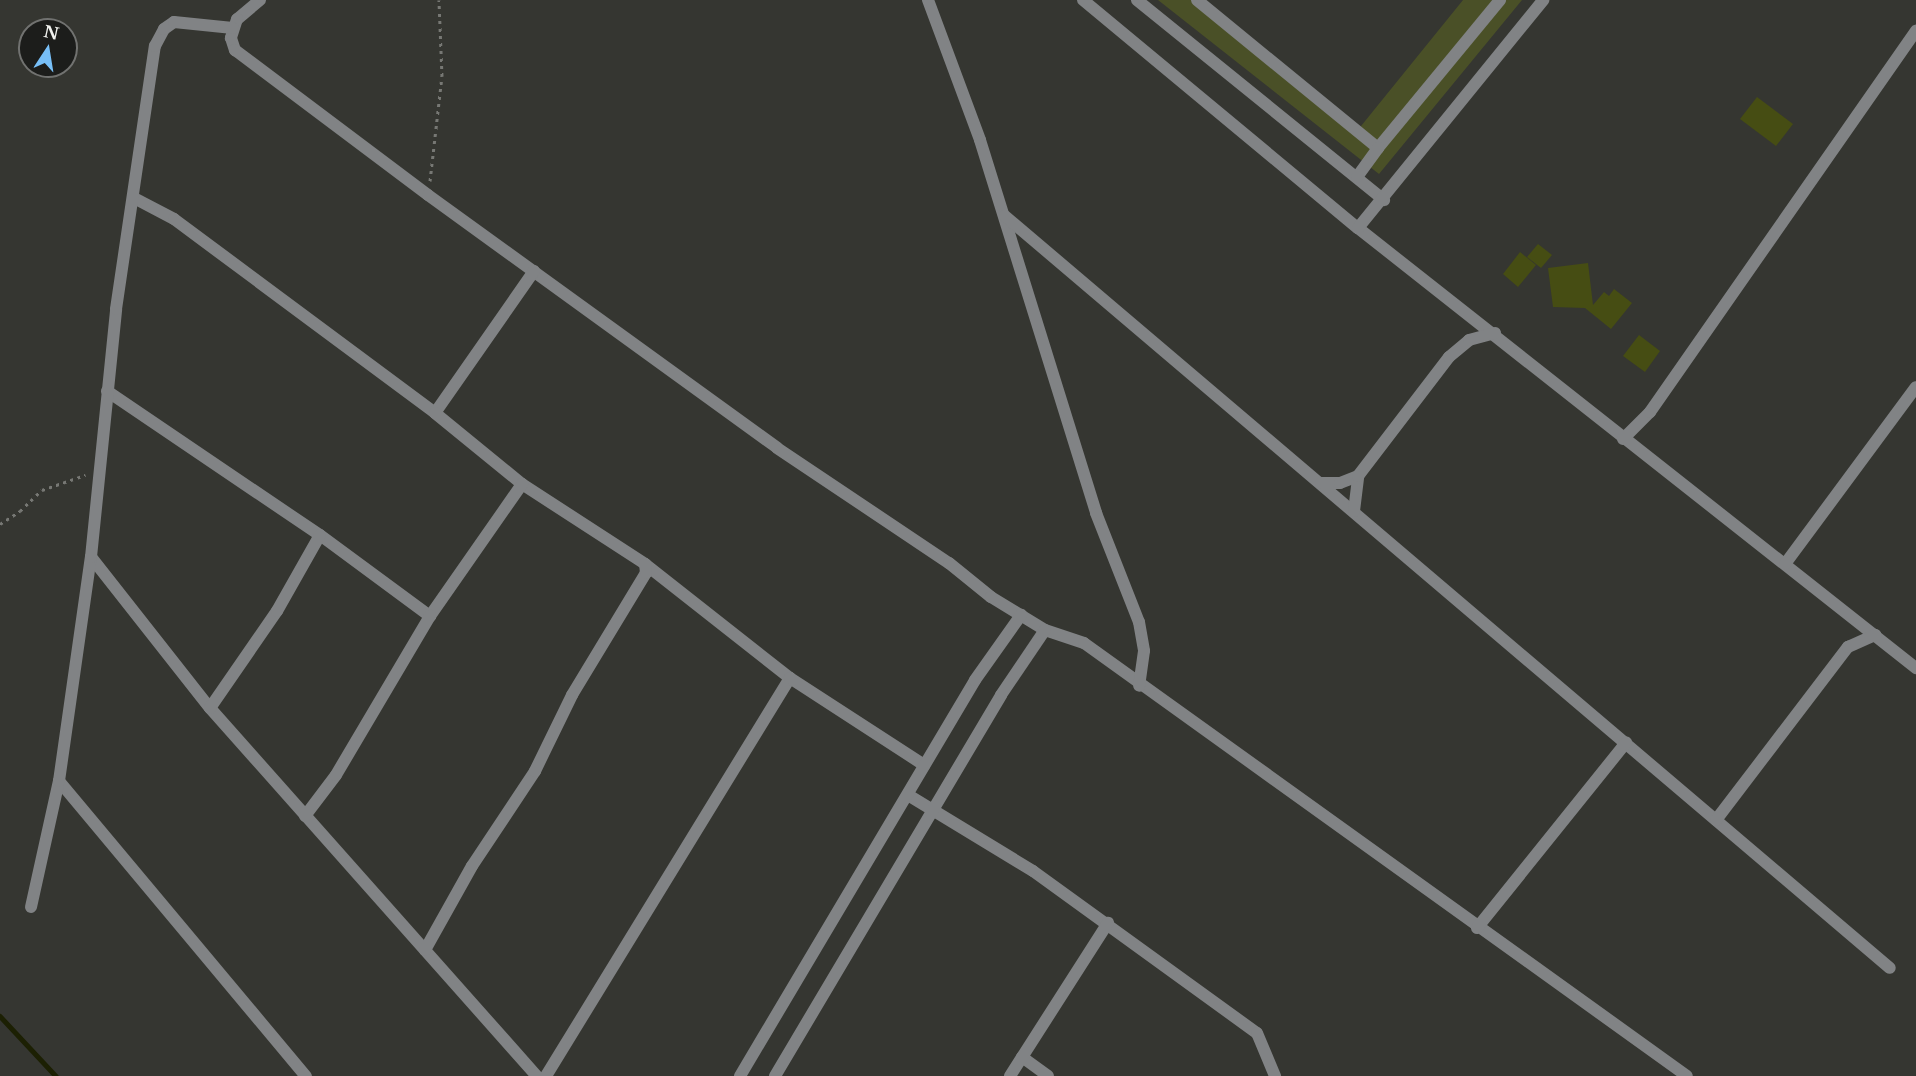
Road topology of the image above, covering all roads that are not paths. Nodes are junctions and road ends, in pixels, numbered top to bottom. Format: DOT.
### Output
graph roads {
  1 [pos="260,0"];
  2 [pos="928,0"];
  3 [pos="1083,0"];
  4 [pos="1137,0"];
  5 [pos="1197,0"];
  6 [pos="1500,0"];
  7 [pos="1542,0"];
  8 [pos="233,28"];
  9 [pos="1916,30"];
  10 [pos="1378,148"];
  11 [pos="1357,177"];
  12 [pos="134,198"];
  13 [pos="1384,200"];
  14 [pos="1005,216"];
  15 [pos="1358,228"];
  16 [pos="534,271"];
  17 [pos="1494,333"];
  18 [pos="1916,387"];
  19 [pos="107,391"];
  20 [pos="435,413"];
  21 [pos="1623,439"];
  22 [pos="1358,476"];
  23 [pos="1321,483"];
  24 [pos="522,484"];
  25 [pos="1354,511"];
  26 [pos="320,535"];
  27 [pos="91,557"];
  28 [pos="645,564"];
  29 [pos="1785,564"];
  30 [pos="1021,615"];
  31 [pos="430,616"];
  32 [pos="1045,630"];
  33 [pos="1875,635"];
  34 [pos="1916,668"];
  35 [pos="790,678"];
  36 [pos="1139,686"];
  37 [pos="210,708"];
  38 [pos="1626,743"];
  39 [pos="924,765"];
  40 [pos="59,781"];
  41 [pos="908,795"];
  42 [pos="934,810"];
  43 [pos="305,816"];
  44 [pos="1716,820"];
  45 [pos="31,907"];
  46 [pos="1108,922"];
  47 [pos="1477,928"];
  48 [pos="425,950"];
  49 [pos="1890,968"];
  50 [pos="1022,1057"];
  51 [pos="306,1076"];
  52 [pos="537,1076"];
  53 [pos="546,1076"];
  54 [pos="740,1076"];
  55 [pos="775,1076"];
  56 [pos="1010,1076"];
  57 [pos="1048,1076"];
  58 [pos="1275,1076"];
  59 [pos="1687,1076"];
  1 -- 8 [label="street"];
  2 -- 14 [label="street"];
  3 -- 15 [label="street"];
  4 -- 11 [label="street"];
  5 -- 10 [label="street"];
  6 -- 10 [label="street"];
  7 -- 13 [label="street"];
  8 -- 12 [label="street"];
  8 -- 16 [label="street"];
  9 -- 21 [label="street"];
  10 -- 11 [label="street"];
  11 -- 13 [label="street"];
  12 -- 19 [label="street"];
  12 -- 20 [label="street"];
  13 -- 15 [label="street"];
  14 -- 23 [label="street"];
  14 -- 36 [label="street"];
  15 -- 17 [label="street"];
  16 -- 20 [label="street"];
  16 -- 30 [label="street"];
  17 -- 21 [label="street"];
  17 -- 22 [label="street"];
  18 -- 29 [label="street"];
  19 -- 26 [label="street"];
  19 -- 27 [label="street"];
  20 -- 24 [label="street"];
  21 -- 29 [label="street"];
  22 -- 23 [label="street"];
  22 -- 25 [label="street"];
  23 -- 25 [label="street"];
  24 -- 28 [label="street"];
  24 -- 31 [label="street"];
  25 -- 38 [label="street"];
  26 -- 31 [label="street"];
  26 -- 37 [label="street"];
  27 -- 37 [label="street"];
  27 -- 40 [label="street"];
  28 -- 35 [label="street"];
  28 -- 48 [label="street"];
  29 -- 33 [label="street"];
  30 -- 32 [label="street"];
  30 -- 39 [label="street"];
  31 -- 43 [label="street"];
  32 -- 36 [label="street"];
  32 -- 42 [label="street"];
  33 -- 34 [label="street"];
  33 -- 44 [label="street"];
  35 -- 39 [label="street"];
  35 -- 53 [label="street"];
  36 -- 47 [label="street"];
  37 -- 43 [label="street"];
  38 -- 44 [label="street"];
  38 -- 47 [label="street"];
  39 -- 41 [label="street"];
  40 -- 45 [label="street"];
  40 -- 51 [label="street"];
  41 -- 42 [label="street"];
  41 -- 54 [label="street"];
  42 -- 46 [label="street"];
  42 -- 55 [label="street"];
  43 -- 48 [label="street"];
  44 -- 49 [label="street"];
  46 -- 50 [label="street"];
  46 -- 58 [label="street"];
  47 -- 59 [label="street"];
  48 -- 52 [label="street"];
  50 -- 56 [label="street"];
  50 -- 57 [label="street"];
}
